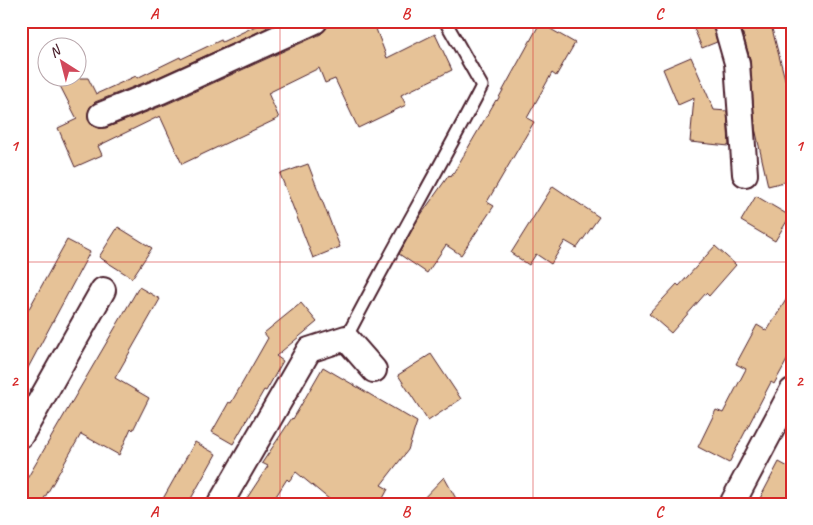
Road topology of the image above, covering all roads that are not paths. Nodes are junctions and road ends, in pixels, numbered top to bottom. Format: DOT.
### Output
graph roads {
  1 [pos="316,21"];
  2 [pos="446,21"];
  3 [pos="725,21"];
  4 [pos="101,115"];
  5 [pos="746,174"];
  6 [pos="104,290"];
  7 [pos="346,338"];
  8 [pos="374,370"];
  9 [pos="792,391"];
  10 [pos="21,435"];
  11 [pos="220,504"];
  12 [pos="732,504"];
  1 -- 4 [label="street"];
  2 -- 7 [label="lane"];
  3 -- 5 [label="street"];
  6 -- 10 [label="street"];
  7 -- 8 [label="street"];
  7 -- 11 [label="street"];
  9 -- 12 [label="street"];
}
